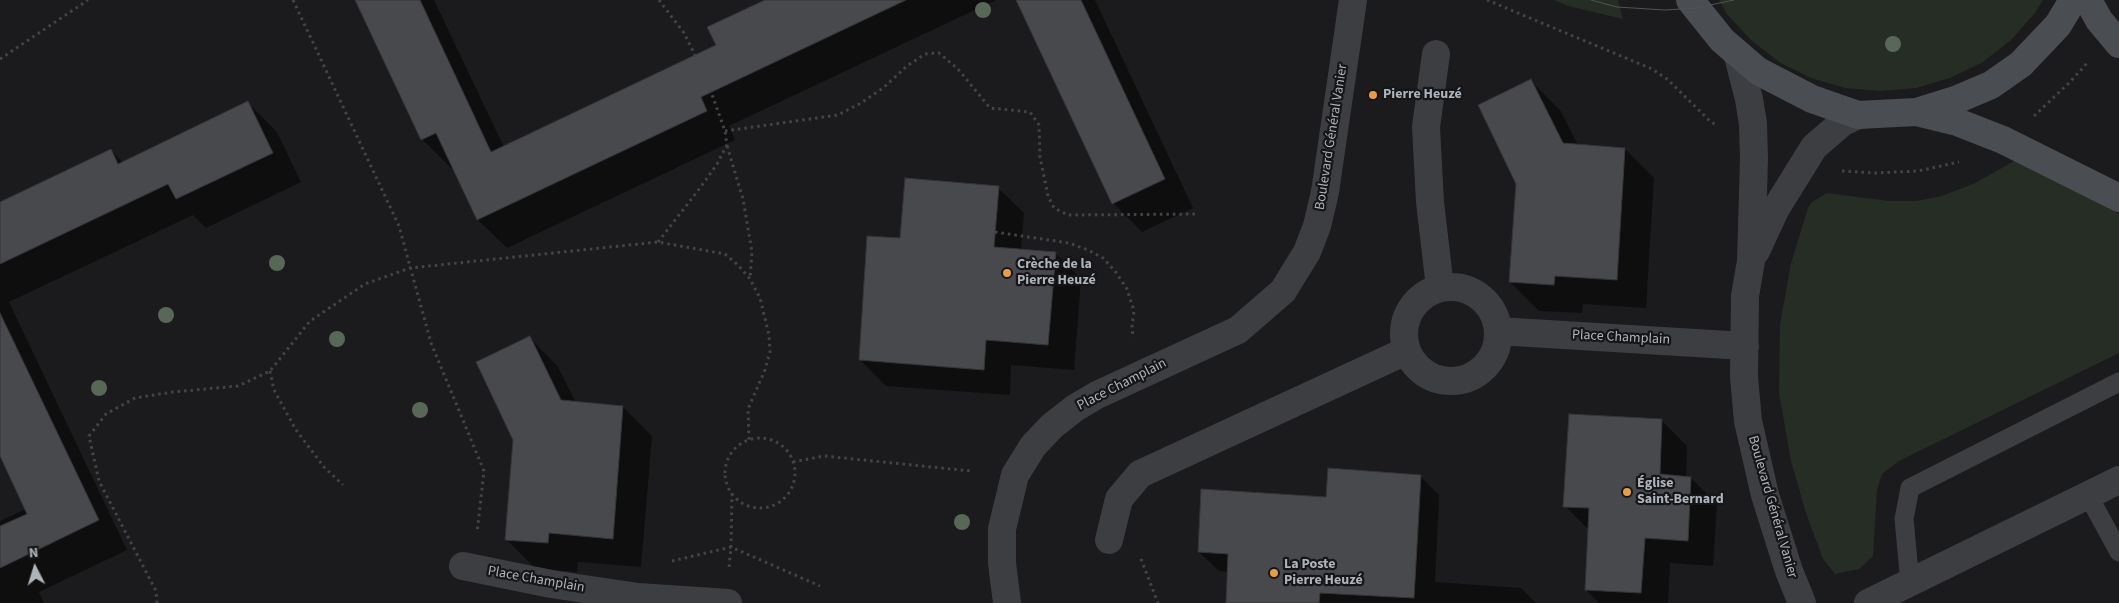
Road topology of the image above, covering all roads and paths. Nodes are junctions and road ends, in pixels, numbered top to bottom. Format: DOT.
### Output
graph roads {
  1 [pos="88,0"];
  2 [pos="294,0"];
  3 [pos="658,0"];
  4 [pos="1353,0"];
  5 [pos="1487,0"];
  6 [pos="1690,0"];
  7 [pos="2073,0"];
  8 [pos="2088,0"];
  9 [pos="2114,38"];
  10 [pos="1436,54"];
  11 [pos="1738,56"];
  12 [pos="696,57"];
  13 [pos="0,59"];
  14 [pos="709,86"];
  15 [pos="1916,112"];
  16 [pos="1858,114"];
  17 [pos="2027,122"];
  18 [pos="1720,127"];
  19 [pos="726,132"];
  20 [pos="727,145"];
  21 [pos="1961,161"];
  22 [pos="1838,171"];
  23 [pos="2119,198"];
  24 [pos="1199,214"];
  25 [pos="996,232"];
  26 [pos="658,242"];
  27 [pos="1751,261"];
  28 [pos="410,268"];
  29 [pos="750,278"];
  30 [pos="1440,288"];
  31 [pos="1258,314"];
  32 [pos="1498,331"];
  33 [pos="1133,338"];
  34 [pos="1744,346"];
  35 [pos="1406,351"];
  36 [pos="270,370"];
  37 [pos="2119,382"];
  38 [pos="749,440"];
  39 [pos="793,462"];
  40 [pos="972,471"];
  41 [pos="2119,480"];
  42 [pos="343,485"];
  43 [pos="732,493"];
  44 [pos="2088,495"];
  45 [pos="1108,540"];
  46 [pos="476,542"];
  47 [pos="731,547"];
  48 [pos="2119,552"];
  49 [pos="730,554"];
  50 [pos="1141,559"];
  51 [pos="665,563"];
  52 [pos="463,566"];
  53 [pos="1910,582"];
  54 [pos="820,586"];
  55 [pos="157,603"];
  56 [pos="728,603"];
  57 [pos="1007,603"];
  58 [pos="1158,603"];
  59 [pos="1802,603"];
  60 [pos="1868,603"];
  1 -- 13 [label="path"];
  2 -- 28 [label="path"];
  3 -- 12 [label="path"];
  4 -- 31 [label="street, Boulevard Général Vanier"];
  5 -- 18 [label="path"];
  6 -- 11 [label="main road"];
  7 -- 15 [label="main road"];
  8 -- 9 [label="main road"];
  9 -- 17 [label="path"];
  10 -- 30 [label="street"];
  11 -- 16 [label="main road"];
  11 -- 27 [label="street, Boulevard Général Vanier"];
  14 -- 19 [label="path"];
  15 -- 16 [label="main road"];
  15 -- 23 [label="main road"];
  16 -- 27 [label="street, Boulevard Général Vanier"];
  19 -- 20 [label="path"];
  19 -- 24 [label="path"];
  20 -- 26 [label="path"];
  20 -- 29 [label="path"];
  21 -- 22 [label="path"];
  25 -- 33 [label="path"];
  26 -- 28 [label="path"];
  26 -- 29 [label="path"];
  27 -- 34 [label="street, Boulevard Général Vanier"];
  28 -- 36 [label="path"];
  28 -- 46 [label="path"];
  29 -- 38 [label="path"];
  30 -- 32 [label="street"];
  30 -- 35 [label="street"];
  31 -- 57 [label="street, Place Champlain"];
  32 -- 34 [label="street, Place Champlain"];
  32 -- 35 [label="street"];
  34 -- 59 [label="street, Boulevard Général Vanier"];
  35 -- 45 [label="street"];
  36 -- 42 [label="path"];
  36 -- 55 [label="path"];
  37 -- 53 [label="lane"];
  38 -- 39 [label="path"];
  38 -- 43 [label="path"];
  39 -- 40 [label="path"];
  39 -- 43 [label="path"];
  41 -- 44 [label="street"];
  43 -- 47 [label="path"];
  44 -- 48 [label="lane"];
  44 -- 53 [label="street"];
  47 -- 49 [label="path"];
  47 -- 51 [label="path"];
  47 -- 54 [label="path"];
  50 -- 58 [label="path"];
  52 -- 56 [label="street, Place Champlain"];
  53 -- 60 [label="street"];
}
